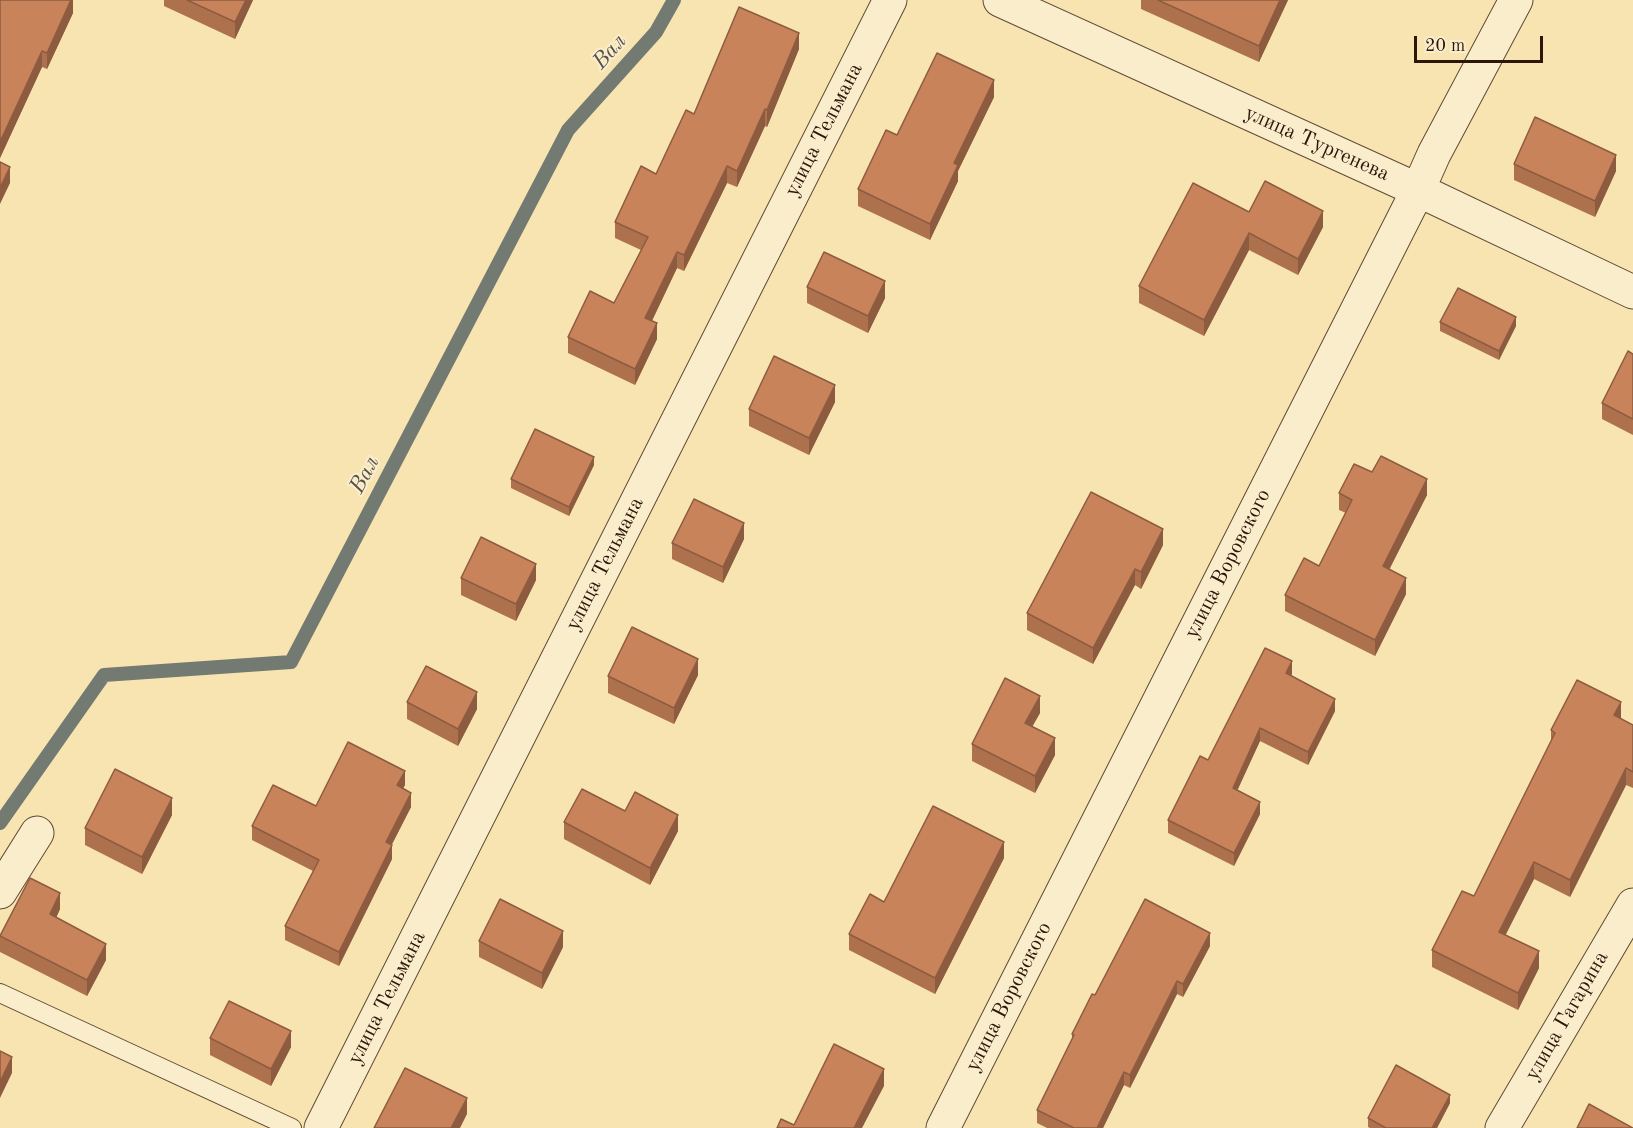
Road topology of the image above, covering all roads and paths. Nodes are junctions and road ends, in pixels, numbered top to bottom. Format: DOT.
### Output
graph roads {
  1 [pos="890,0"];
  2 [pos="1000,0"];
  3 [pos="1516,0"];
  4 [pos="1418,190"];
  5 [pos="1633,292"];
  6 [pos="37,833"];
  7 [pos="0,892"];
  8 [pos="1633,905"];
  9 [pos="0,993"];
  10 [pos="292,1128"];
  11 [pos="321,1128"];
  12 [pos="943,1128"];
  13 [pos="1502,1128"];
  1 -- 11 [label="street, улица Тельмана"];
  2 -- 4 [label="street, улица Тургенева"];
  3 -- 4 [label="street, улица Воровского"];
  4 -- 5 [label="street, улица Тургенева"];
  4 -- 12 [label="street, улица Воровского"];
  6 -- 7 [label="street"];
  8 -- 13 [label="street, улица Гагарина"];
  9 -- 10 [label="lane"];
}
